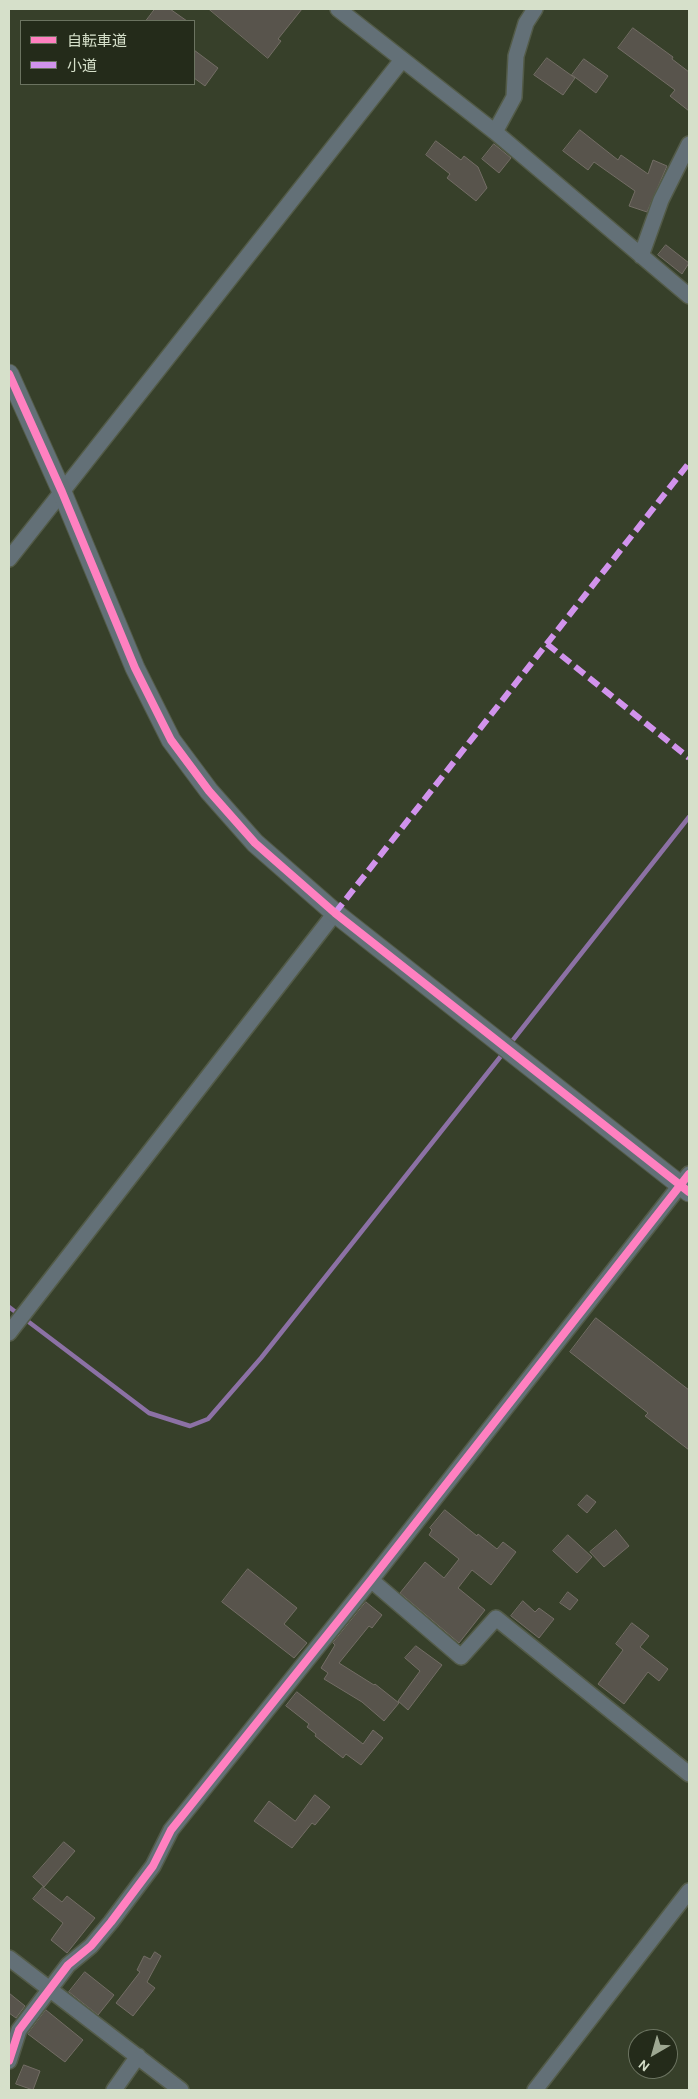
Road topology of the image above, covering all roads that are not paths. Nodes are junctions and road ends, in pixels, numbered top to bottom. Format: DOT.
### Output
graph roads {
  1 [pos="338,9"];
  2 [pos="535,9"];
  3 [pos="402,60"];
  4 [pos="495,132"];
  5 [pos="689,144"];
  6 [pos="641,256"];
  7 [pos="689,296"];
  8 [pos="9,374"];
  9 [pos="62,492"];
  10 [pos="9,559"];
  11 [pos="335,914"];
  12 [pos="686,1184"];
  13 [pos="9,1333"];
  14 [pos="370,1580"];
  15 [pos="689,1774"];
  16 [pos="689,1891"];
  17 [pos="9,1958"];
  18 [pos="49,1988"];
  19 [pos="138,2056"];
  20 [pos="9,2061"];
  21 [pos="114,2090"];
  22 [pos="181,2090"];
  23 [pos="535,2090"];
  1 -- 3 [label="street"];
  2 -- 4 [label="street"];
  3 -- 4 [label="street"];
  3 -- 9 [label="street"];
  4 -- 6 [label="street"];
  5 -- 6 [label="street"];
  6 -- 7 [label="street"];
  8 -- 9 [label="street"];
  9 -- 10 [label="street"];
  9 -- 11 [label="street"];
  11 -- 12 [label="street"];
  11 -- 13 [label="street"];
  12 -- 14 [label="street"];
  14 -- 15 [label="street"];
  14 -- 18 [label="street"];
  16 -- 23 [label="street"];
  17 -- 18 [label="street"];
  18 -- 19 [label="street"];
  18 -- 20 [label="street"];
  19 -- 21 [label="street"];
  19 -- 22 [label="street"];
}
